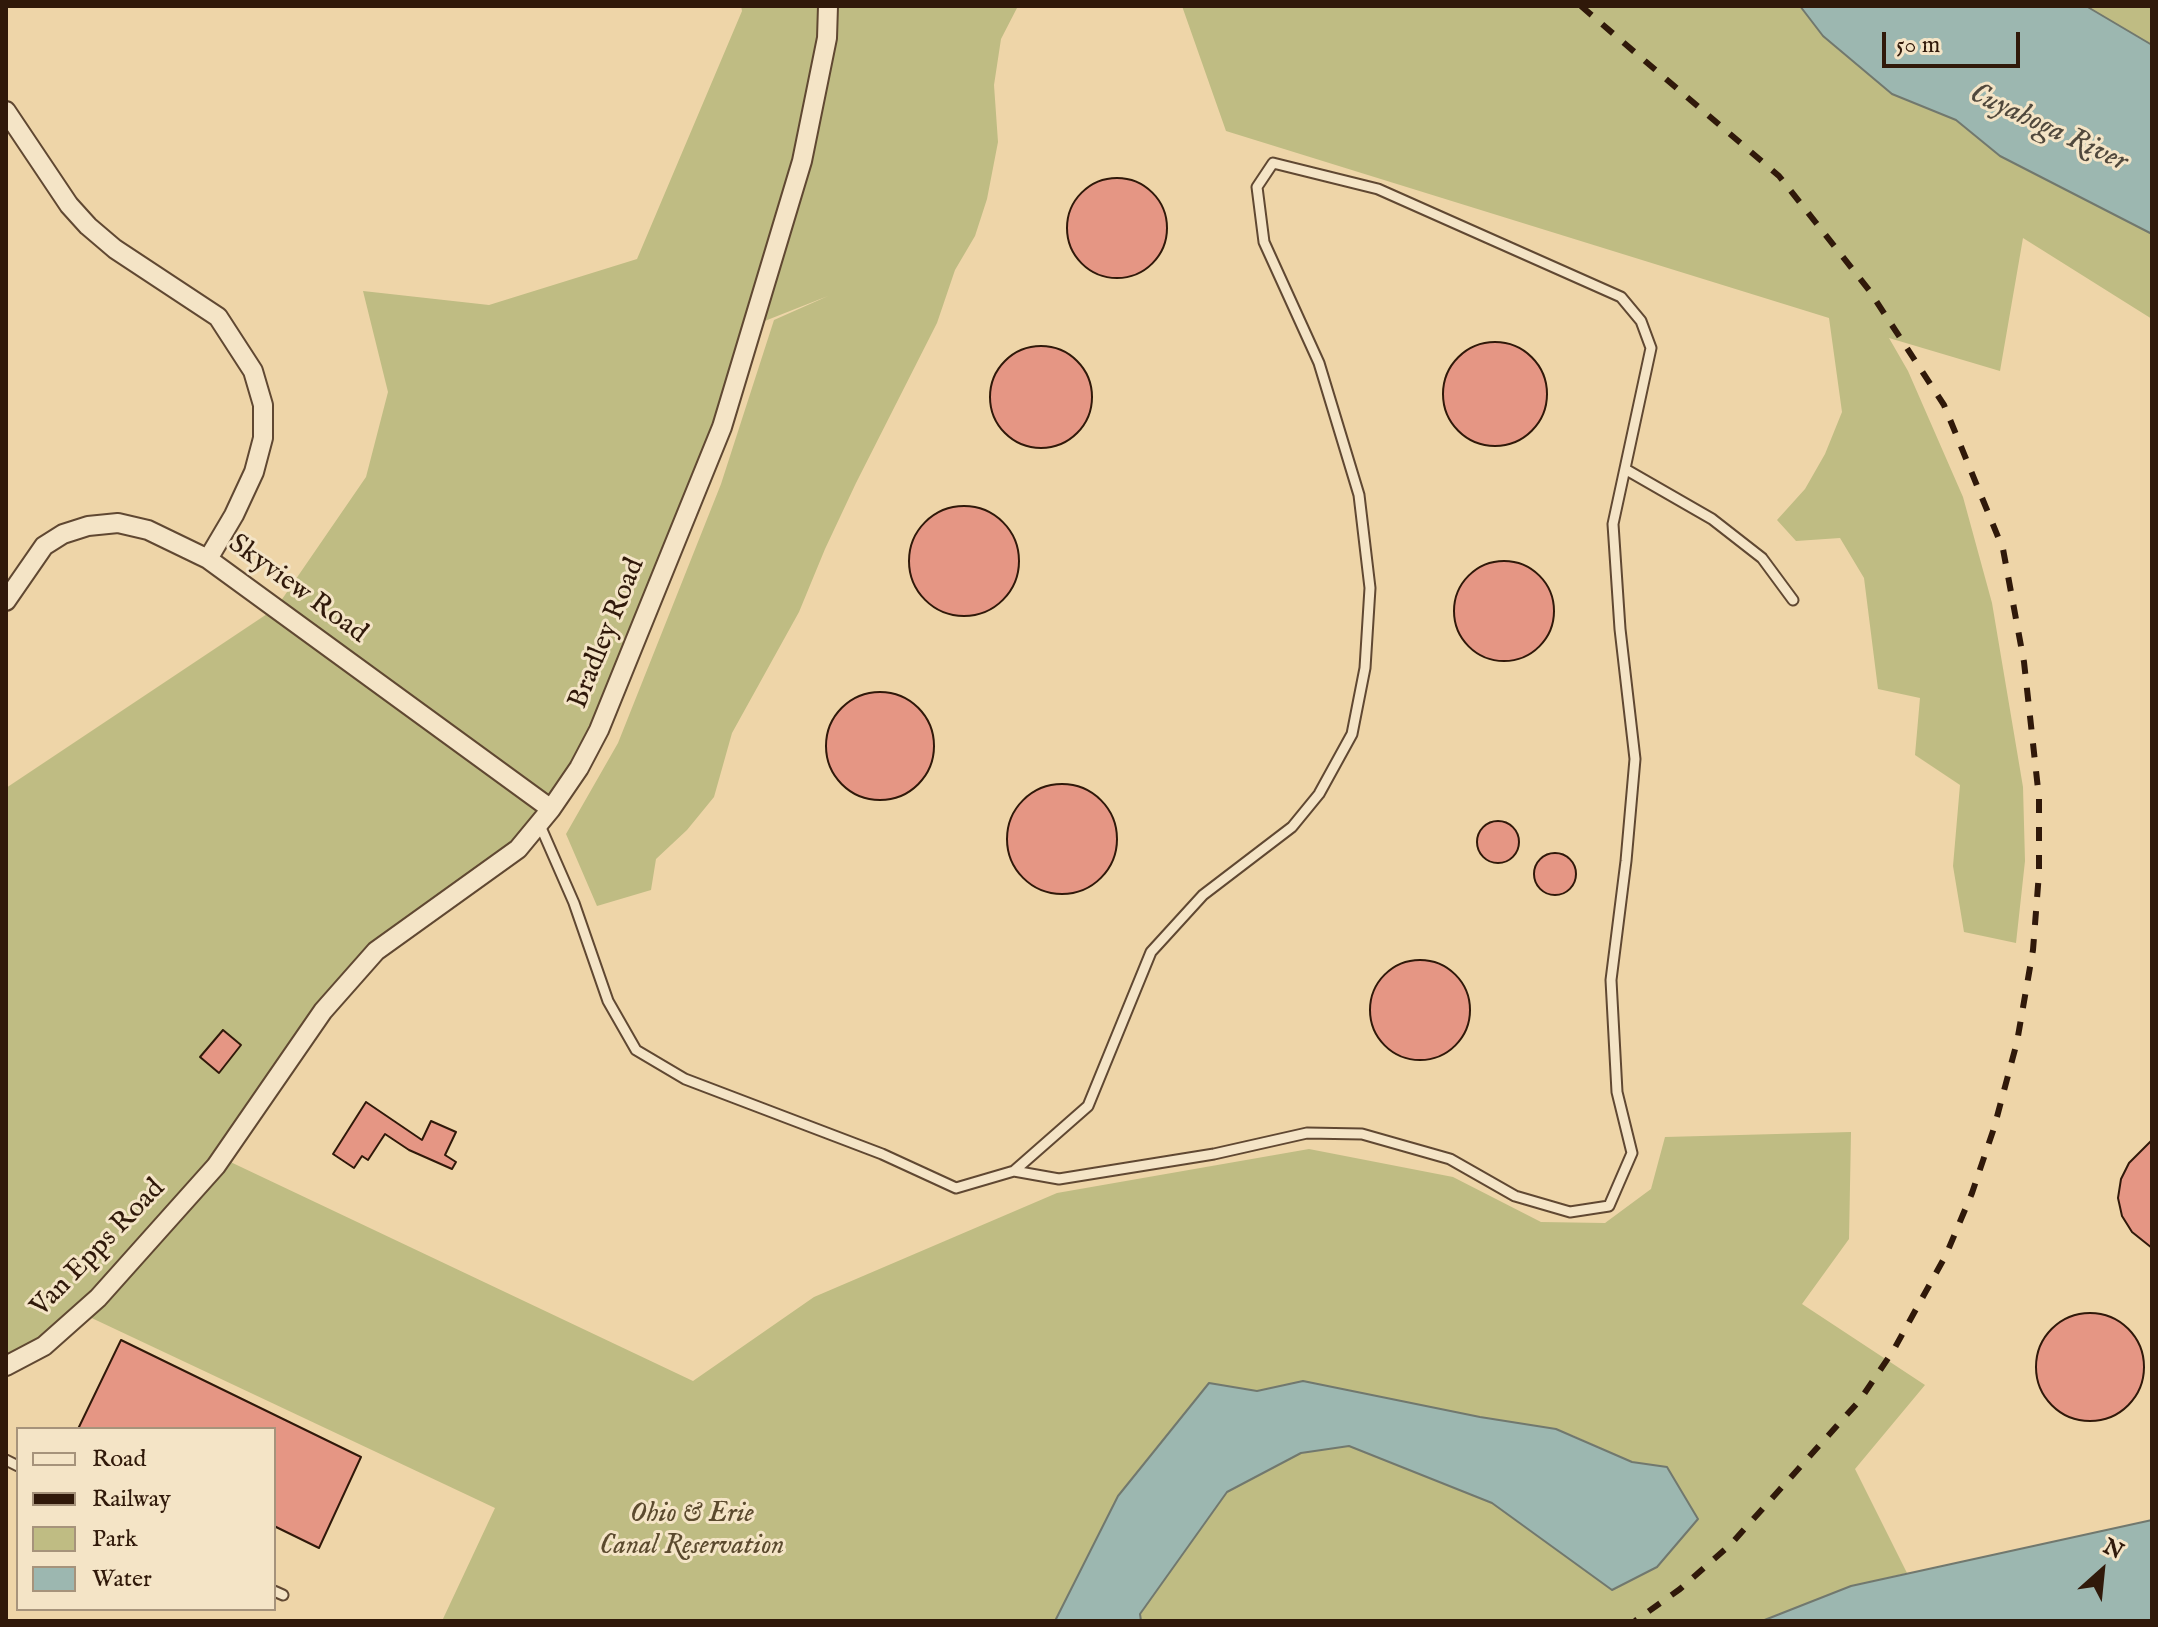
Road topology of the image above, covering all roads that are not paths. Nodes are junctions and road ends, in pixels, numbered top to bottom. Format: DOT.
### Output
graph roads {
  1 [pos="828,6"];
  2 [pos="6,111"];
  3 [pos="1625,469"];
  4 [pos="208,559"];
  5 [pos="1793,600"];
  6 [pos="6,601"];
  7 [pos="545,816"];
  8 [pos="222,1158"];
  9 [pos="1014,1171"];
  10 [pos="6,1366"];
  1 -- 7 [label="street, Bradley Road"];
  2 -- 4 [label="street"];
  3 -- 5 [label="lane"];
  3 -- 9 [label="lane"];
  3 -- 9 [label="lane"];
  4 -- 6 [label="street, Skyview Road"];
  4 -- 7 [label="street, Skyview Road"];
  7 -- 8 [label="street, Bradley Road"];
  7 -- 9 [label="lane"];
  8 -- 10 [label="street, Van Epps Road"];
}
